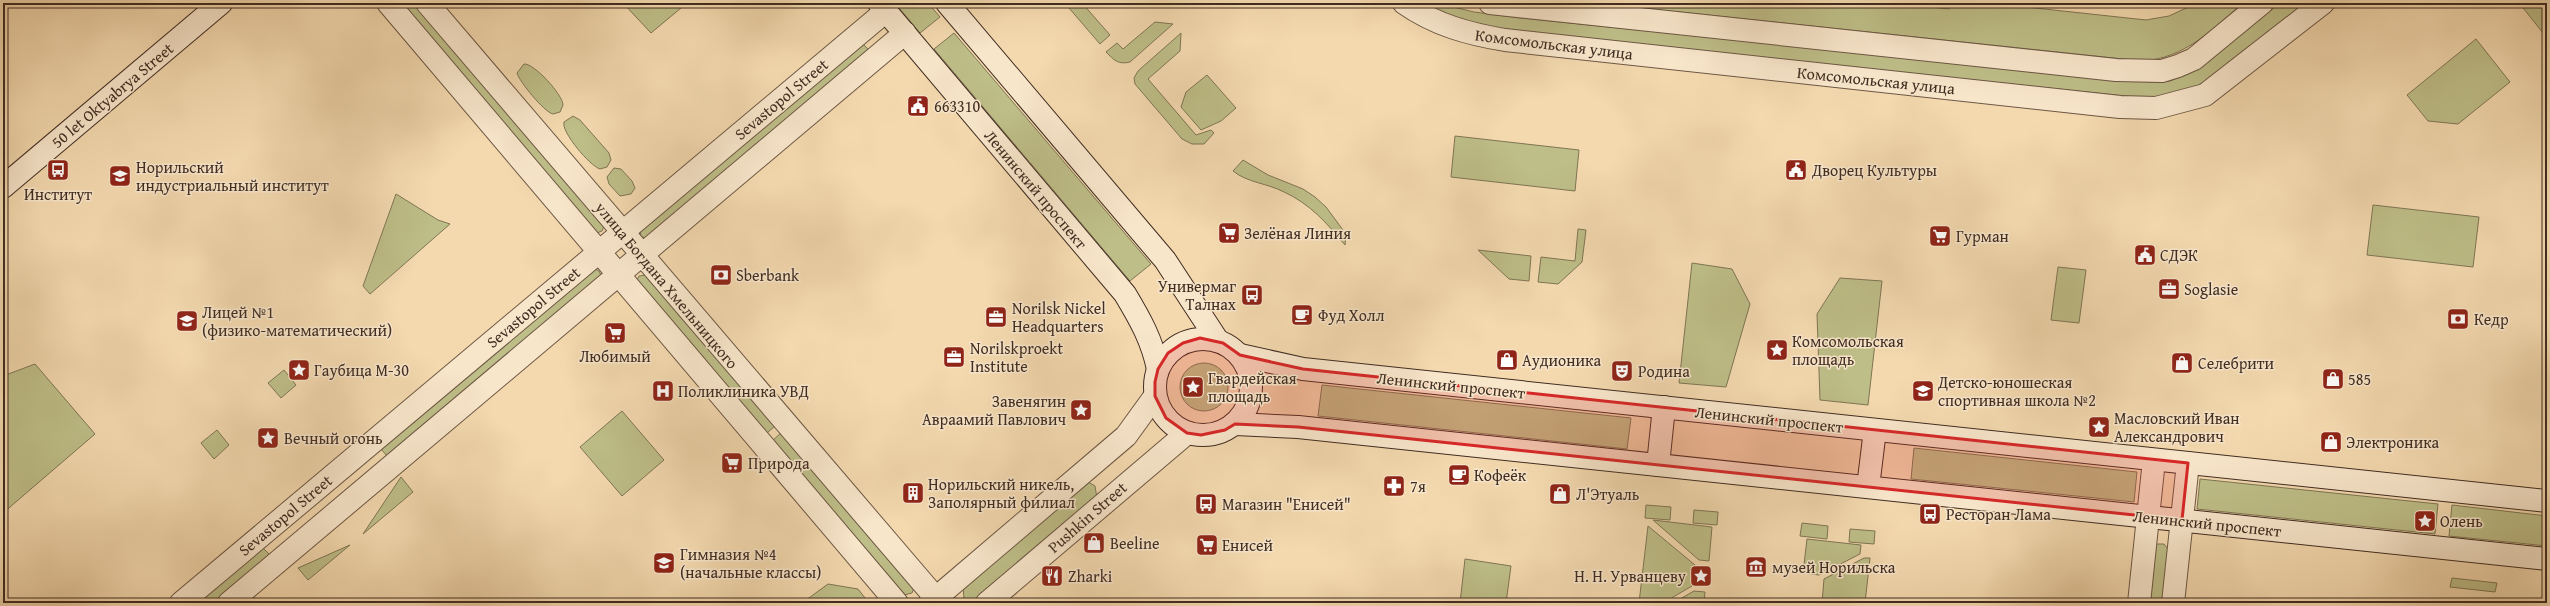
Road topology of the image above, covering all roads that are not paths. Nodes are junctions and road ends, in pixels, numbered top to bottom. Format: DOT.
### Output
graph roads {
  1 [pos="221,3"];
  2 [pos="388,3"];
  3 [pos="426,3"];
  4 [pos="947,3"];
  5 [pos="1404,3"];
  6 [pos="1490,3"];
  7 [pos="2262,3"];
  8 [pos="2323,3"];
  9 [pos="883,7"];
  10 [pos="904,33"];
  11 [pos="3,187"];
  12 [pos="623,232"];
  13 [pos="599,252"];
  14 [pos="642,254"];
  15 [pos="618,274"];
  16 [pos="1218,341"];
  17 [pos="1240,355"];
  18 [pos="1158,369"];
  19 [pos="1156,396"];
  20 [pos="1664,408"];
  21 [pos="1235,424"];
  22 [pos="1875,430"];
  23 [pos="1187,433"];
  24 [pos="365,448"];
  25 [pos="2154,460"];
  26 [pos="2188,463"];
  27 [pos="1658,465"];
  28 [pos="385,472"];
  29 [pos="1868,487"];
  30 [pos="2547,501"];
  31 [pos="2148,517"];
  32 [pos="2182,520"];
  33 [pos="262,535"];
  34 [pos="282,558"];
  35 [pos="2547,559"];
  36 [pos="936,601"];
  37 [pos="180,603"];
  38 [pos="229,603"];
  39 [pos="897,603"];
  40 [pos="987,603"];
  41 [pos="2139,603"];
  42 [pos="2173,603"];
  1 -- 11 [label="street, 50 let Oktyabrya Street"];
  2 -- 13 [label="street, улица Богдана Хмельницкого"];
  3 -- 12 [label="street, улица Богдана Хмельницкого"];
  4 -- 16 [label="street"];
  5 -- 8 [label="street, Комсомольская улица"];
  6 -- 7 [label="street, Комсомольская улица"];
  9 -- 10 [label="street, Ленинский проспект"];
  9 -- 12 [label="street, Sevastopol Street"];
  10 -- 14 [label="street, Sevastopol Street"];
  10 -- 18 [label="street, Ленинский проспект"];
  12 -- 13 [label="street, Sevastopol Street"];
  12 -- 14 [label="street, улица Богдана Хмельницкого"];
  13 -- 15 [label="street, улица Богдана Хмельницкого"];
  13 -- 24 [label="street, Sevastopol Street"];
  14 -- 15 [label="street, Sevastopol Street"];
  14 -- 36 [label="street, улица Богдана Хмельницкого"];
  15 -- 28 [label="street, Sevastopol Street"];
  15 -- 39 [label="street, улица Богдана Хмельницкого"];
  16 -- 17 [label="street"];
  16 -- 18 [label="street"];
  17 -- 20 [label="street, Ленинский проспект"];
  17 -- 21 [label="street"];
  18 -- 19 [label="street"];
  19 -- 23 [label="street"];
  19 -- 36 [label="street"];
  20 -- 22 [label="street, Ленинский проспект"];
  20 -- 27 [label="street"];
  21 -- 23 [label="street"];
  21 -- 27 [label="street, Ленинский проспект"];
  22 -- 25 [label="street, Ленинский проспект"];
  22 -- 29 [label="street"];
  23 -- 40 [label="street, Pushkin Street"];
  24 -- 28 [label="street"];
  24 -- 33 [label="street, Sevastopol Street"];
  25 -- 26 [label="street, Ленинский проспект"];
  25 -- 31 [label="street"];
  26 -- 30 [label="street, Ленинский проспект"];
  26 -- 32 [label="street"];
  27 -- 29 [label="street, Ленинский проспект"];
  28 -- 34 [label="street, Sevastopol Street"];
  29 -- 31 [label="street, Ленинский проспект"];
  31 -- 32 [label="street, Ленинский проспект"];
  31 -- 41 [label="street"];
  32 -- 35 [label="street, Ленинский проспект"];
  32 -- 42 [label="street"];
  33 -- 34 [label="street"];
  33 -- 37 [label="street, Sevastopol Street"];
  34 -- 38 [label="street, Sevastopol Street"];
}
